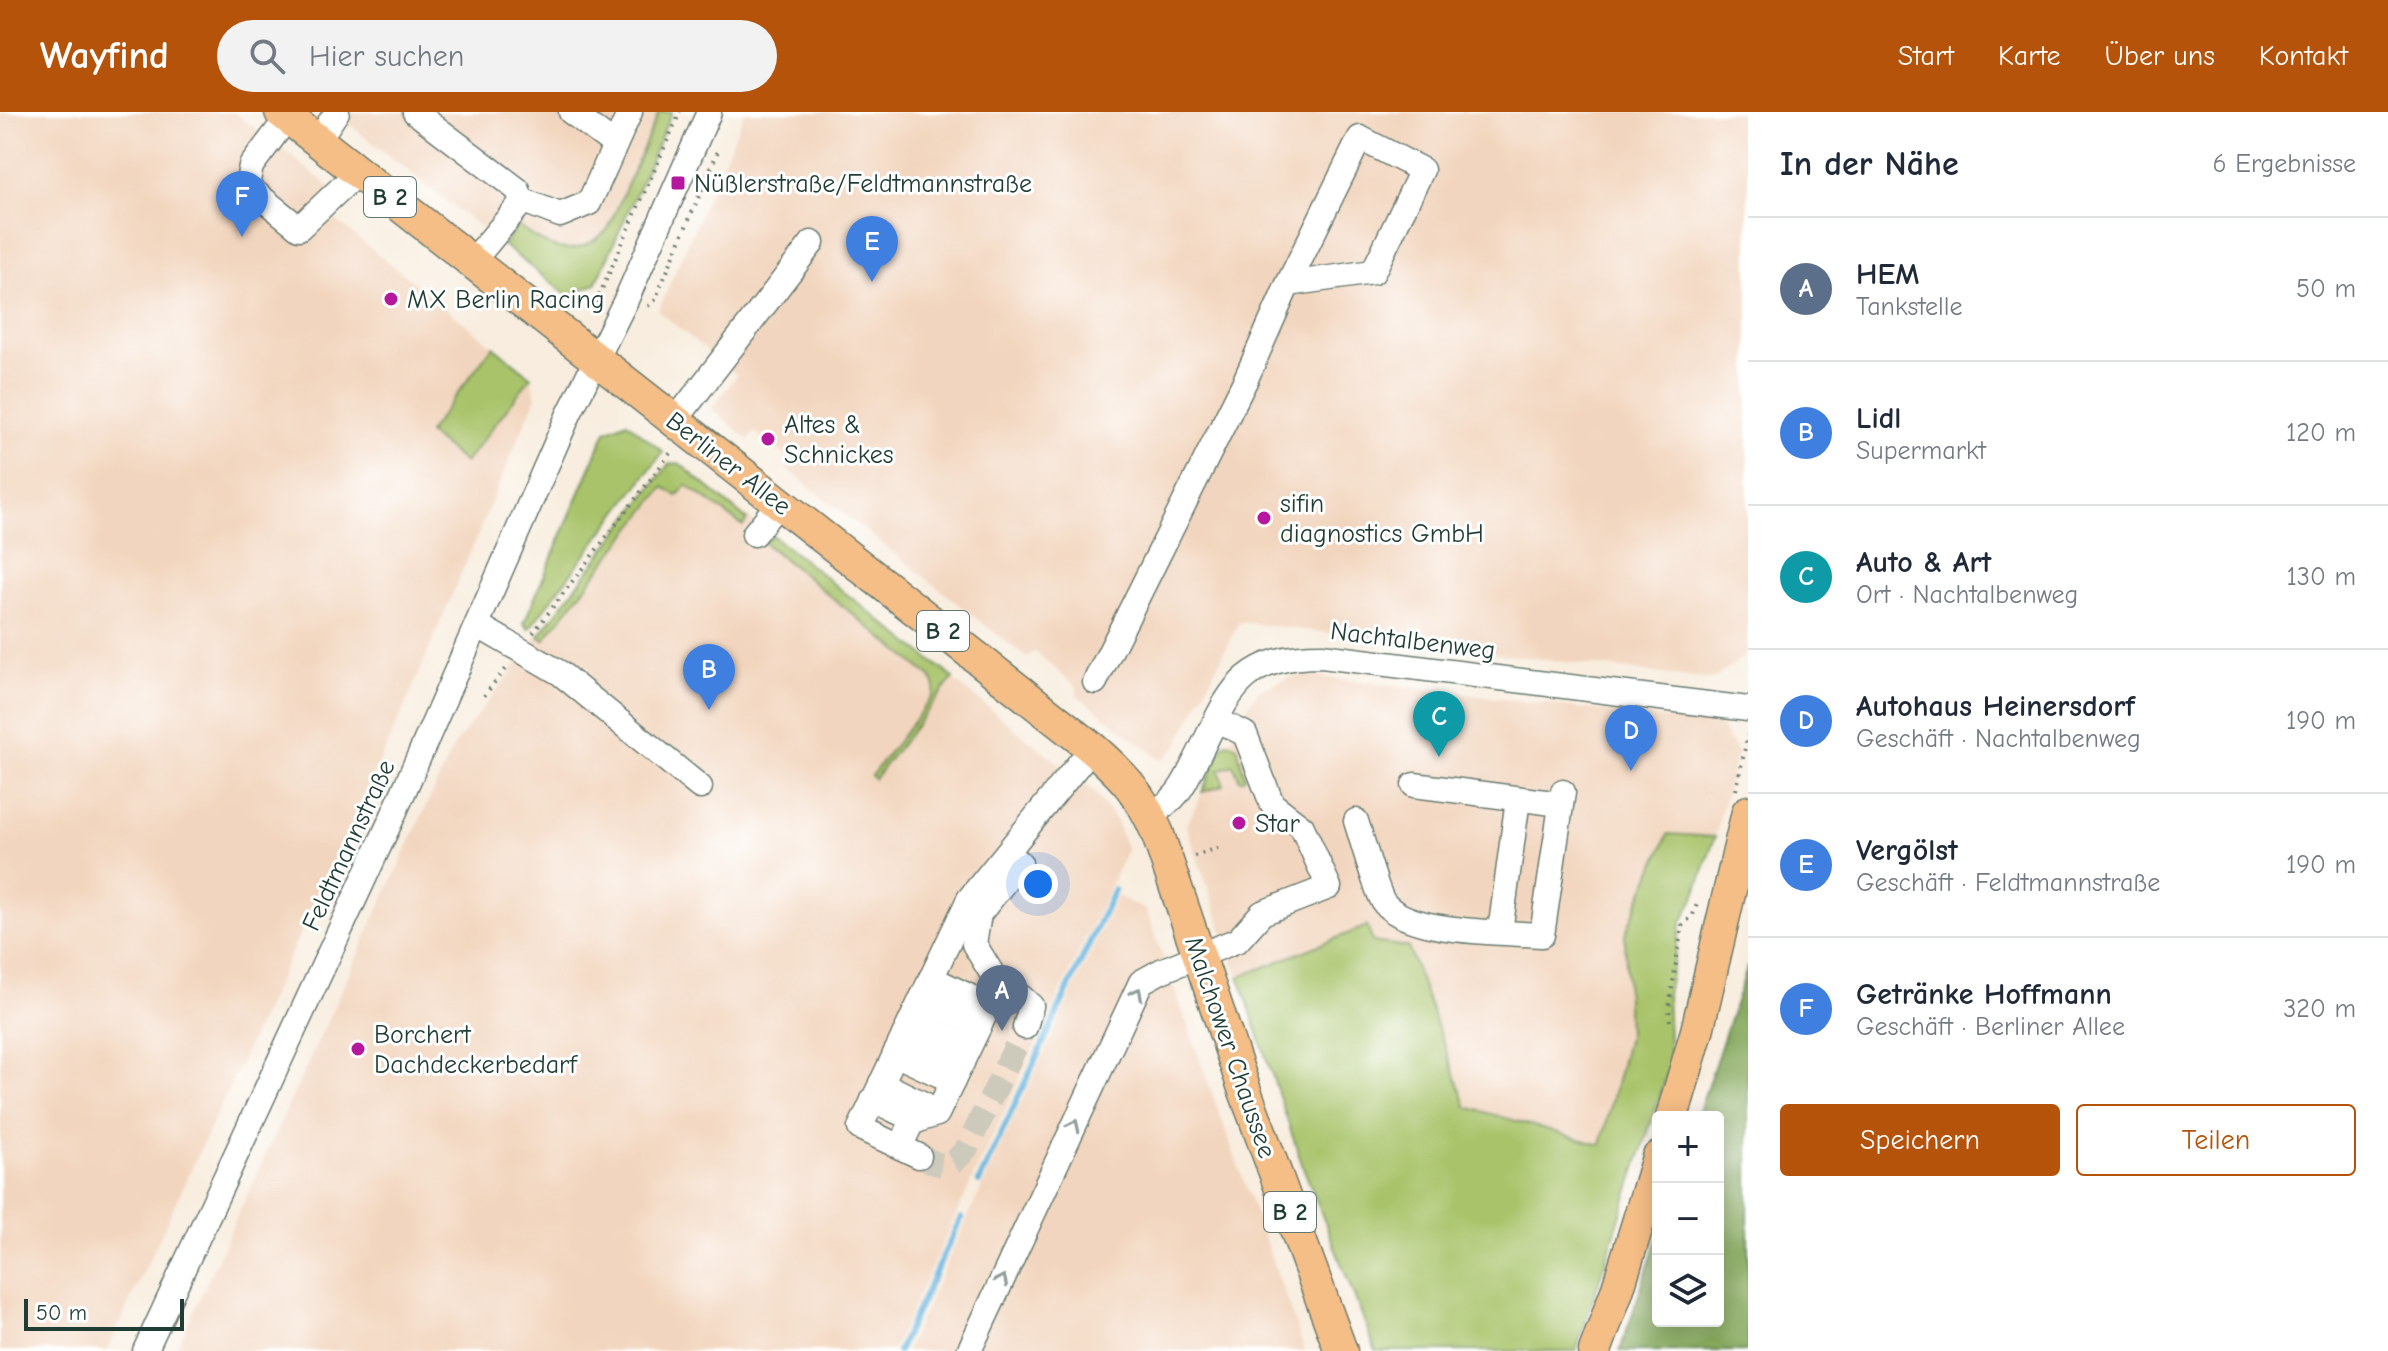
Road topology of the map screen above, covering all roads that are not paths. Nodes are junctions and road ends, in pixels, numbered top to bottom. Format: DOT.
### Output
graph roads {
  1 [pos="337,112"];
  2 [pos="415,112"];
  3 [pos="571,112"];
  4 [pos="630,112"];
  5 [pos="709,112"];
  6 [pos="285,115"];
  7 [pos="318,140"];
  8 [pos="615,145"];
  9 [pos="358,172"];
  10 [pos="521,200"];
  11 [pos="812,243"];
  12 [pos="472,262"];
  13 [pos="1288,284"];
  14 [pos="596,359"];
  15 [pos="674,436"];
  16 [pos="779,503"];
  17 [pos="754,534"];
  18 [pos="477,625"];
  19 [pos="1095,682"];
  20 [pos="1748,709"];
  21 [pos="1217,720"];
  22 [pos="1100,754"];
  23 [pos="1414,785"];
  24 [pos="700,787"];
  25 [pos="1518,799"];
  26 [pos="1748,812"];
  27 [pos="1356,821"];
  28 [pos="1153,823"];
  29 [pos="1500,932"];
  30 [pos="1198,957"];
  31 [pos="913,1017"];
  32 [pos="1025,1027"];
  33 [pos="975,1034"];
  34 [pos="874,1099"];
  35 [pos="1674,1111"];
  36 [pos="916,1134"];
  37 [pos="1652,1177"];
  38 [pos="145,1351"];
  39 [pos="969,1351"];
  40 [pos="1341,1351"];
  41 [pos="1595,1351"];
  1 -- 7 [label="street"];
  2 -- 10 [label="street"];
  3 -- 8 [label="street"];
  4 -- 8 [label="street"];
  5 -- 14 [label="street, Feldtmannstraße"];
  6 -- 7 [label="main road, Berliner Allee / B 2"];
  6 -- 9 [label="street"];
  7 -- 9 [label="main road, Berliner Allee / B 2"];
  8 -- 10 [label="street"];
  9 -- 12 [label="main road, Berliner Allee / B 2"];
  10 -- 12 [label="street"];
  11 -- 15 [label="street"];
  12 -- 14 [label="main road, Berliner Allee / B 2"];
  13 -- 13 [label="street"];
  13 -- 19 [label="street"];
  14 -- 15 [label="main road, Berliner Allee / B 2"];
  14 -- 18 [label="street, Feldtmannstraße"];
  15 -- 16 [label="main road, Berliner Allee / B 2"];
  16 -- 17 [label="street"];
  16 -- 22 [label="main road, Berliner Allee / B 2"];
  18 -- 24 [label="street"];
  18 -- 38 [label="street, Feldtmannstraße"];
  20 -- 21 [label="street, Nachtalbenweg"];
  21 -- 28 [label="street, Nachtalbenweg"];
  21 -- 30 [label="street"];
  22 -- 28 [label="main road, Berliner Allee / B 2"];
  22 -- 31 [label="street"];
  22 -- 33 [label="street"];
  23 -- 25 [label="street"];
  25 -- 29 [label="street"];
  25 -- 29 [label="street"];
  26 -- 35 [label="main road"];
  27 -- 29 [label="street"];
  28 -- 30 [label="main road, Malchower Chaussee / B 2"];
  39 -- 30 [label="street, one-way"];
  30 -- 40 [label="main road, Malchower Chaussee / B 2"];
  31 -- 33 [label="street"];
  31 -- 33 [label="street"];
  31 -- 33 [label="street"];
  31 -- 34 [label="street"];
  32 -- 33 [label="street"];
  33 -- 36 [label="street"];
  34 -- 36 [label="street"];
  34 -- 36 [label="street"];
  37 -- 41 [label="main road"];
}
